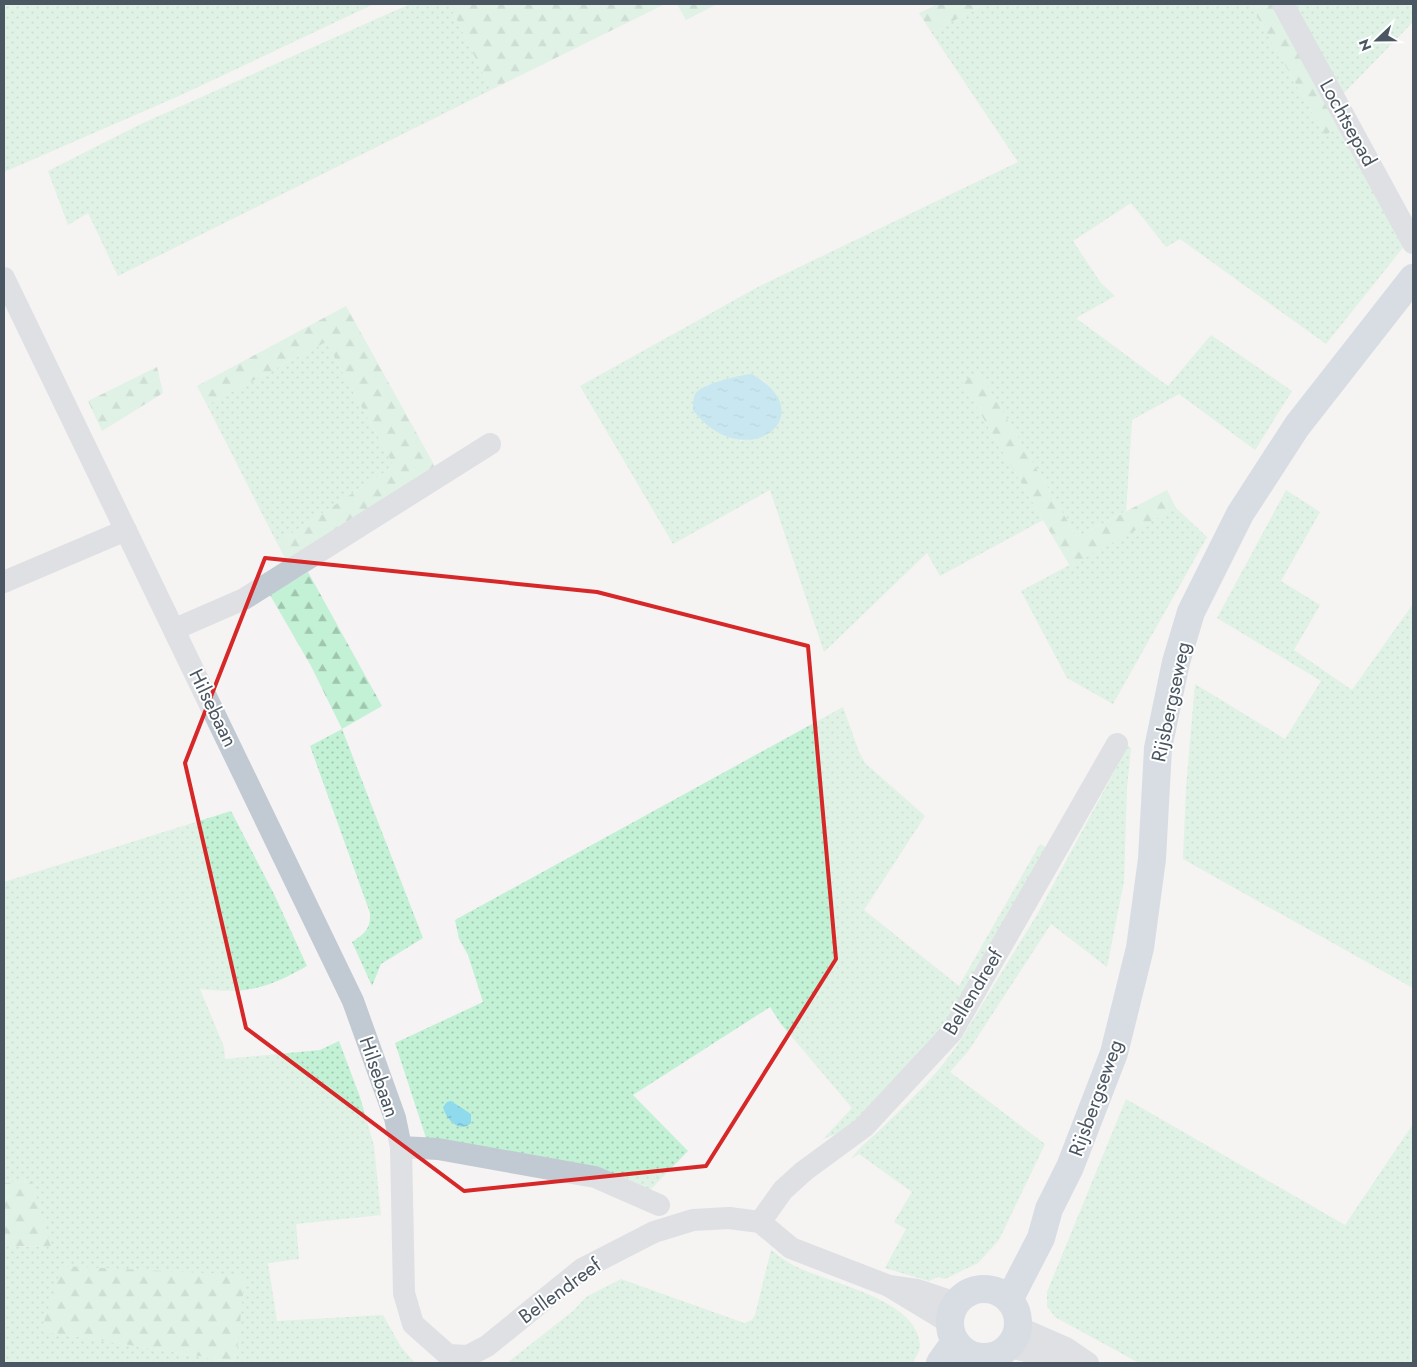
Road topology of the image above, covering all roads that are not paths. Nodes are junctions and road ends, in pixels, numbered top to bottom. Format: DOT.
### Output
graph roads {
  1 [pos="1283,4"];
  2 [pos="1413,242"];
  3 [pos="4,278"];
  4 [pos="1413,278"];
  5 [pos="490,444"];
  6 [pos="126,530"];
  7 [pos="4,582"];
  8 [pos="175,629"];
  9 [pos="1116,744"];
  10 [pos="401,1147"];
  11 [pos="659,1204"];
  12 [pos="760,1222"];
  13 [pos="1000,1295"];
  14 [pos="1014,1337"];
  15 [pos="428,1339"];
  16 [pos="955,1342"];
  17 [pos="1083,1363"];
  18 [pos="1088,1363"];
  1 -- 2 [label="street, Lochtsepad"];
  3 -- 6 [label="street, Hilsebaan"];
  4 -- 13 [label="main road, Rijsbergseweg"];
  5 -- 8 [label="street"];
  6 -- 7 [label="street"];
  6 -- 8 [label="street, Hilsebaan"];
  8 -- 10 [label="street, Hilsebaan"];
  9 -- 12 [label="street, Bellendreef"];
  10 -- 11 [label="street"];
  10 -- 15 [label="street, Hilsebaan"];
  12 -- 15 [label="street, Bellendreef"];
  12 -- 16 [label="street"];
  13 -- 14 [label="main road"];
  13 -- 16 [label="main road"];
  14 -- 16 [label="main road"];
  14 -- 17 [label="street"];
  14 -- 18 [label="street"];
}
